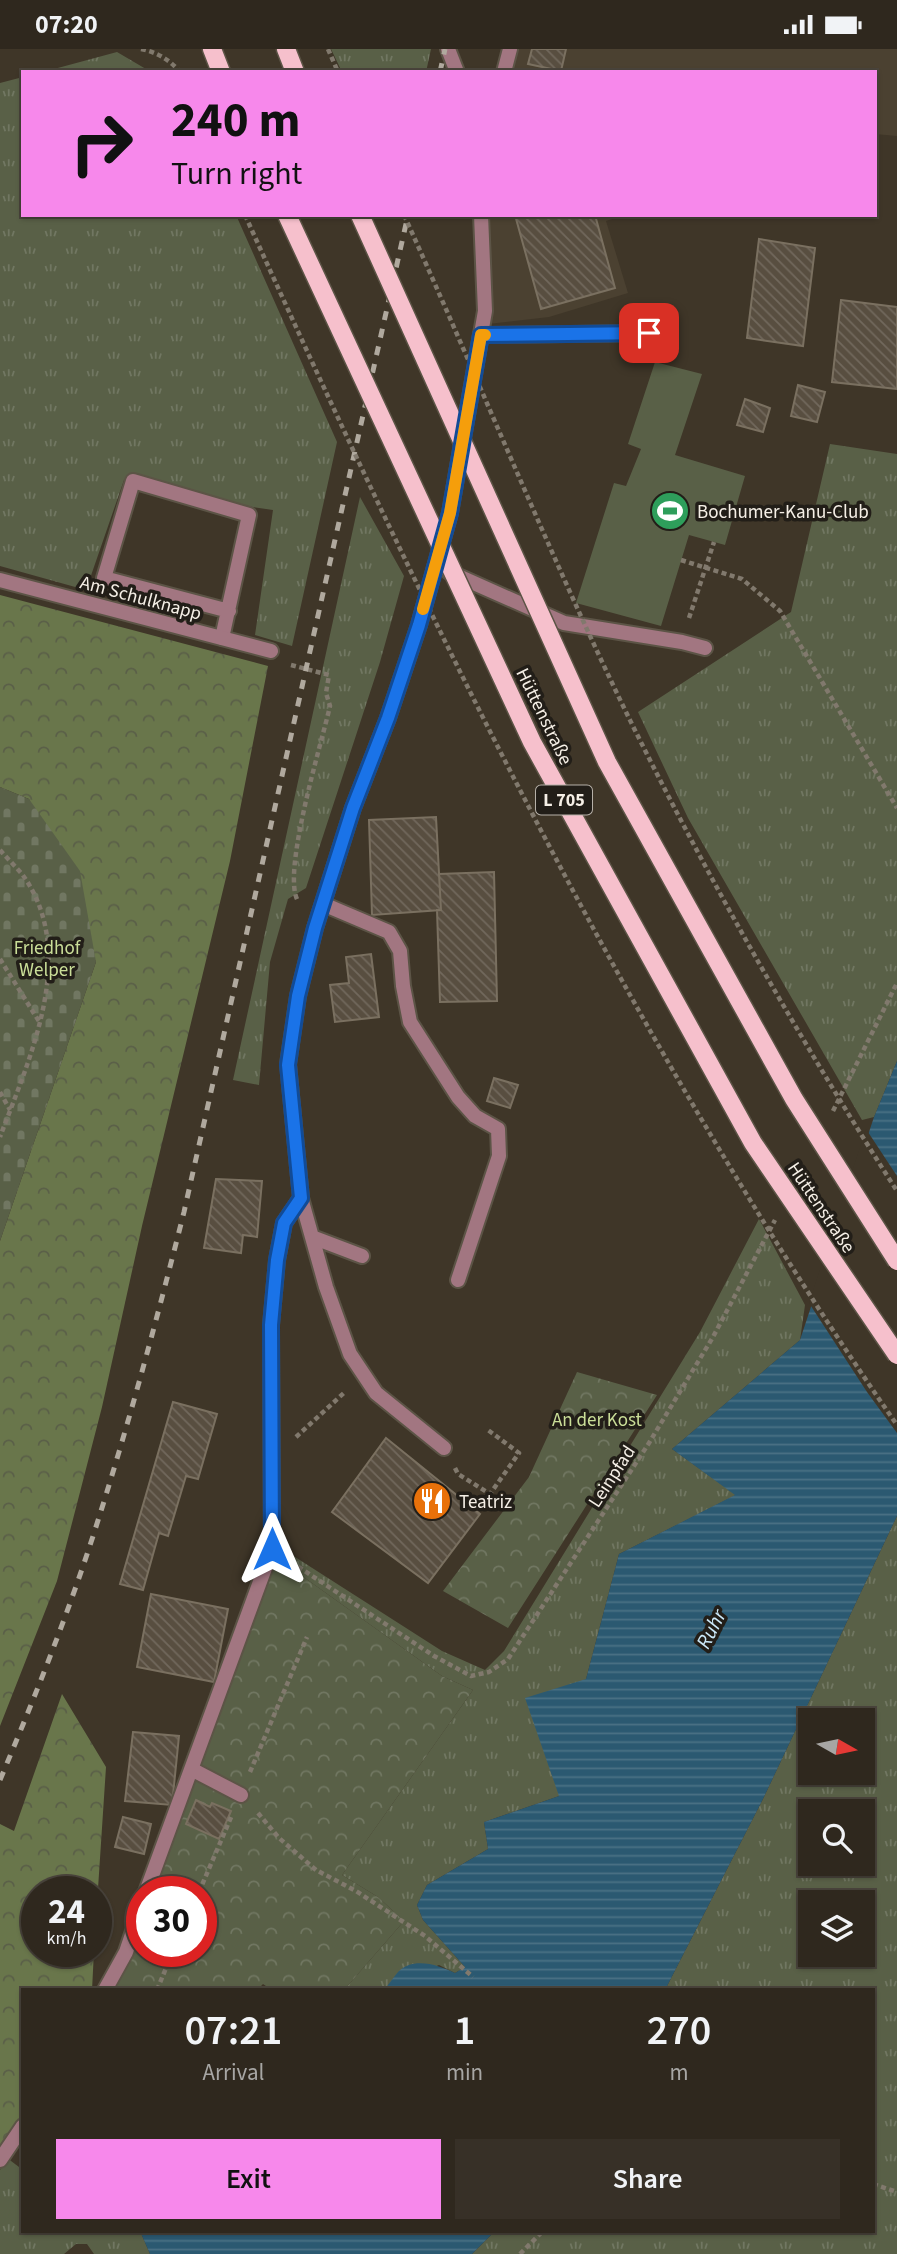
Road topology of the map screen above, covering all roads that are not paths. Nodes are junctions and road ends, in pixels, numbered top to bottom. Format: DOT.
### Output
graph roads {
  1 [pos="212,49"];
  2 [pos="448,49"];
  3 [pos="510,49"];
  4 [pos="221,70"];
  5 [pos="456,70"];
  6 [pos="505,70"];
  7 [pos="288,217"];
  8 [pos="361,217"];
  9 [pos="481,217"];
  10 [pos="649,333"];
  11 [pos="481,335"];
  12 [pos="435,566"];
  13 [pos="0,580"];
  14 [pos="229,611"];
  15 [pos="222,638"];
  16 [pos="705,648"];
  17 [pos="271,651"];
  18 [pos="323,904"];
  19 [pos="301,1198"];
  20 [pos="312,1237"];
  21 [pos="362,1257"];
  22 [pos="897,1261"];
  23 [pos="458,1280"];
  24 [pos="897,1355"];
  25 [pos="444,1448"];
  26 [pos="192,1770"];
  27 [pos="241,1795"];
  28 [pos="152,1876"];
  29 [pos="126,1952"];
  30 [pos="106,1988"];
  31 [pos="21,2129"];
  32 [pos="0,2160"];
  1 -- 4 [label="main road"];
  2 -- 5 [label="street"];
  3 -- 6 [label="street"];
  7 -- 24 [label="main road, Hüttenstraße / L 705, bridge"];
  8 -- 22 [label="main road, Hüttenstraße / L 705, bridge"];
  9 -- 11 [label="street"];
  10 -- 11 [label="street"];
  11 -- 12 [label="street"];
  12 -- 16 [label="street"];
  12 -- 18 [label="street"];
  13 -- 15 [label="street, Am Schulknapp"];
  14 -- 14 [label="street"];
  14 -- 15 [label="street"];
  15 -- 17 [label="street, Am Schulknapp"];
  18 -- 19 [label="street"];
  18 -- 23 [label="street"];
  19 -- 20 [label="street"];
  19 -- 26 [label="street"];
  20 -- 21 [label="street"];
  20 -- 25 [label="street"];
  26 -- 27 [label="street"];
  26 -- 28 [label="street"];
  29 -- 30 [label="street"];
  31 -- 32 [label="street"];
}
